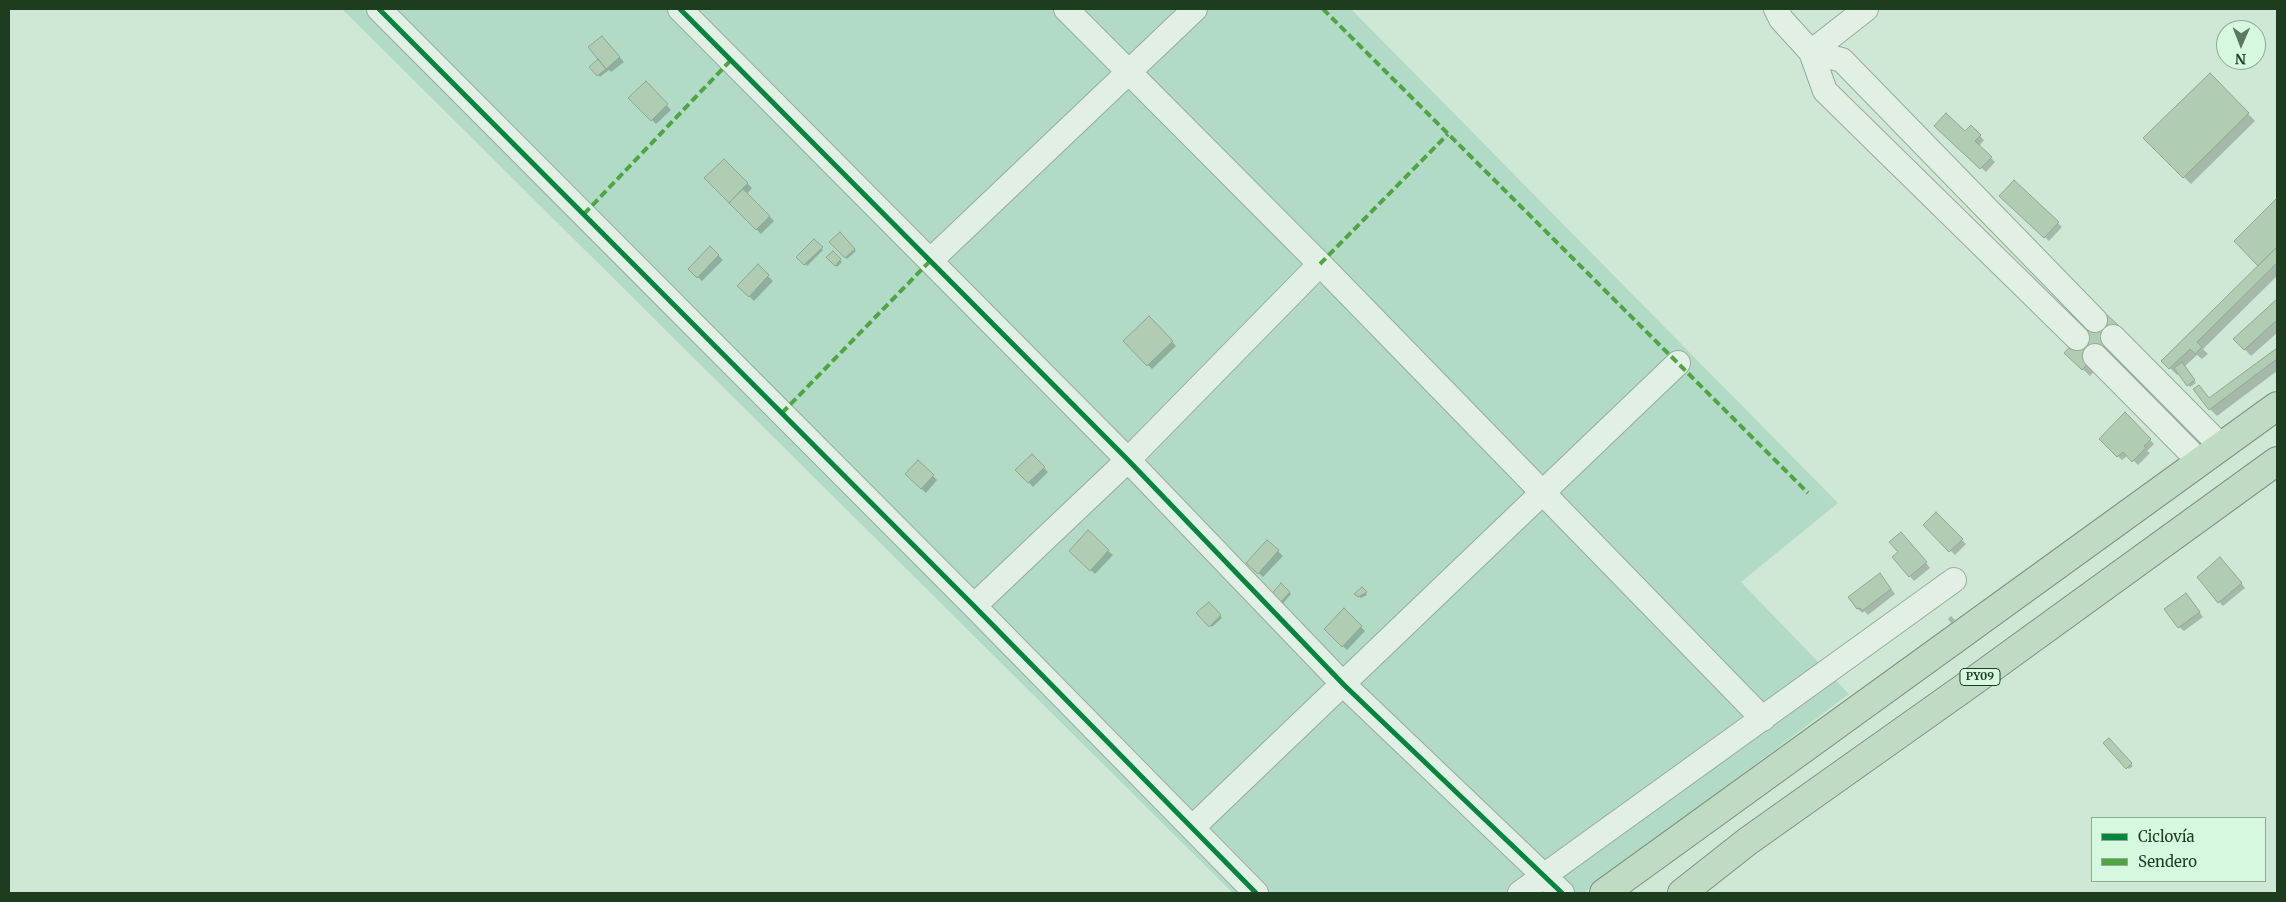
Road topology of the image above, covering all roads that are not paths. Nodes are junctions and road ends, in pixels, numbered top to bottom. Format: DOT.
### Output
graph roads {
  1 [pos="379,9"];
  2 [pos="680,9"];
  3 [pos="1066,9"];
  4 [pos="1195,9"];
  5 [pos="1776,9"];
  6 [pos="1866,9"];
  7 [pos="1811,52"];
  8 [pos="1127,72"];
  9 [pos="931,260"];
  10 [pos="1320,264"];
  11 [pos="2095,320"];
  12 [pos="2113,337"];
  13 [pos="2077,338"];
  14 [pos="2095,356"];
  15 [pos="1678,363"];
  16 [pos="2277,406"];
  17 [pos="2211,454"];
  18 [pos="1128,460"];
  19 [pos="2277,461"];
  20 [pos="1542,493"];
  21 [pos="1954,580"];
  22 [pos="974,606"];
  23 [pos="1344,685"];
  24 [pos="1763,719"];
  25 [pos="1192,828"];
  26 [pos="1544,875"];
  27 [pos="1256,893"];
  28 [pos="1520,893"];
  29 [pos="1562,893"];
  30 [pos="1604,893"];
  31 [pos="1682,893"];
  1 -- 22 [label="street"];
  2 -- 9 [label="street"];
  3 -- 8 [label="street"];
  4 -- 8 [label="street"];
  5 -- 7 [label="street"];
  6 -- 7 [label="street"];
  7 -- 11 [label="street"];
  7 -- 13 [label="street"];
  8 -- 9 [label="street"];
  8 -- 10 [label="street"];
  9 -- 18 [label="street"];
  10 -- 18 [label="street"];
  10 -- 20 [label="street"];
  12 -- 17 [label="street"];
  14 -- 17 [label="street"];
  15 -- 20 [label="street"];
  16 -- 17 [label="highway"];
  17 -- 30 [label="highway"];
  18 -- 22 [label="street"];
  18 -- 23 [label="street"];
  19 -- 31 [label="highway, PY09"];
  20 -- 23 [label="street"];
  20 -- 24 [label="street"];
  21 -- 24 [label="street"];
  22 -- 25 [label="street"];
  23 -- 25 [label="street"];
  23 -- 26 [label="street"];
  24 -- 26 [label="street"];
  25 -- 27 [label="street"];
  26 -- 28 [label="street"];
  26 -- 29 [label="street"];
}
